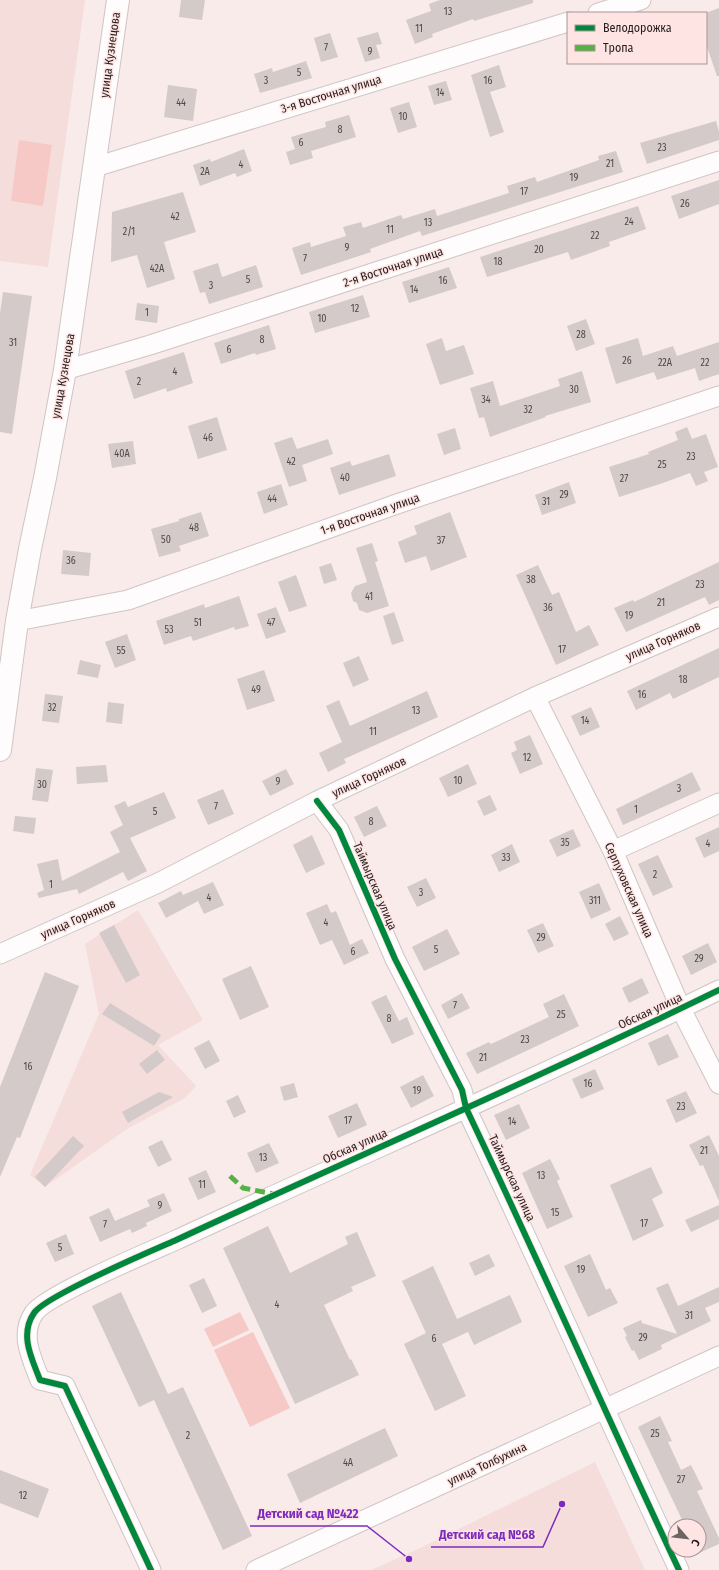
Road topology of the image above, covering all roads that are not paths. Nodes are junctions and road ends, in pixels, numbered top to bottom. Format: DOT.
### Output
graph roads {
  1 [pos="118,0"];
  2 [pos="641,0"];
  3 [pos="601,12"];
  4 [pos="567,22"];
  5 [pos="719,161"];
  6 [pos="94,167"];
  7 [pos="66,370"];
  8 [pos="719,396"];
  9 [pos="719,617"];
  10 [pos="17,621"];
  11 [pos="4,690"];
  12 [pos="536,697"];
  13 [pos="0,750"];
  14 [pos="317,802"];
  15 [pos="719,803"];
  16 [pos="613,851"];
  17 [pos="0,954"];
  18 [pos="719,990"];
  19 [pos="681,1009"];
  20 [pos="719,1084"];
  21 [pos="466,1108"];
  22 [pos="719,1356"];
  23 [pos="604,1410"];
  24 [pos="151,1570"];
  25 [pos="256,1570"];
  26 [pos="679,1570"];
  1 -- 6 [label="street, улица Кузнецова"];
  2 -- 3 [label="street"];
  4 -- 6 [label="street, 3-я Восточная улица"];
  5 -- 7 [label="street, 2-я Восточная улица"];
  6 -- 7 [label="street, улица Кузнецова"];
  7 -- 10 [label="street, улица Кузнецова"];
  8 -- 10 [label="street, 1-я Восточная улица"];
  9 -- 12 [label="street, улица Горняков"];
  10 -- 11 [label="street, улица Кузнецова"];
  11 -- 13 [label="street, улица Кузнецова"];
  12 -- 14 [label="street, улица Горняков"];
  12 -- 16 [label="street, Серпуховская улица"];
  14 -- 17 [label="street, улица Горняков"];
  14 -- 21 [label="street, Таймырская улица"];
  15 -- 16 [label="street"];
  16 -- 19 [label="street, Серпуховская улица"];
  18 -- 19 [label="street, Обская улица"];
  19 -- 20 [label="street, Серпуховская улица"];
  19 -- 21 [label="street, Обская улица"];
  21 -- 23 [label="street, Таймырская улица"];
  21 -- 24 [label="street, Обская улица"];
  22 -- 23 [label="street, улица Толбухина"];
  23 -- 25 [label="street, улица Толбухина"];
  23 -- 26 [label="street, Таймырская улица"];
}
